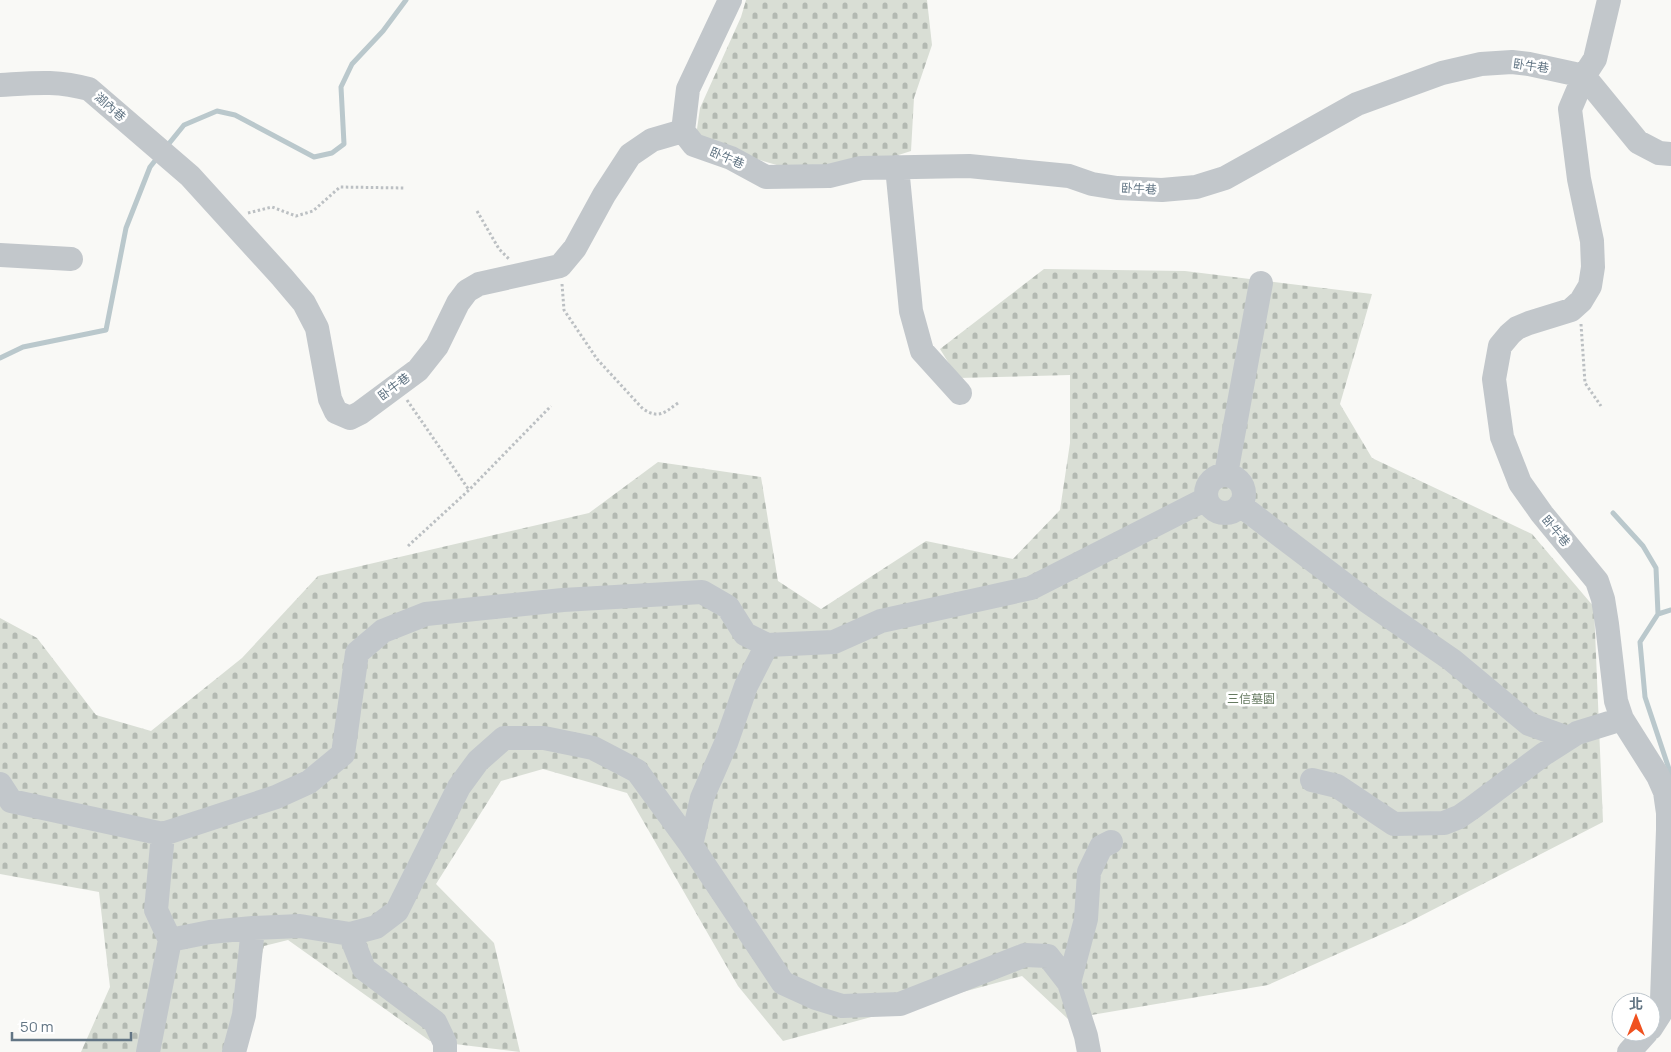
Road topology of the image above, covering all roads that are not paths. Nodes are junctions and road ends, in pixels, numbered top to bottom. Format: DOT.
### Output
graph roads {
  1 [pos="730,0"];
  2 [pos="1609,0"];
  3 [pos="1584,76"];
  4 [pos="0,85"];
  5 [pos="683,130"];
  6 [pos="162,152"];
  7 [pos="1671,154"];
  8 [pos="897,167"];
  9 [pos="0,255"];
  10 [pos="71,259"];
  11 [pos="1261,283"];
  12 [pos="960,393"];
  13 [pos="1226,474"];
  14 [pos="1206,499"];
  15 [pos="1240,505"];
  16 [pos="767,645"];
  17 [pos="1622,719"];
  18 [pos="1568,738"];
  19 [pos="1312,780"];
  20 [pos="0,784"];
  21 [pos="163,834"];
  22 [pos="1111,842"];
  23 [pos="691,845"];
  24 [pos="253,928"];
  25 [pos="350,934"];
  26 [pos="170,940"];
  27 [pos="1069,983"];
  28 [pos="1661,1007"];
  29 [pos="1638,1042"];
  30 [pos="148,1052"];
  31 [pos="234,1052"];
  32 [pos="445,1052"];
  33 [pos="1089,1052"];
  34 [pos="1629,1052"];
  1 -- 5 [label="street"];
  2 -- 3 [label="street"];
  3 -- 7 [label="street"];
  3 -- 8 [label="street, 卧牛巷"];
  3 -- 17 [label="street, 卧牛巷"];
  4 -- 6 [label="street, 湖內巷"];
  5 -- 6 [label="street, 卧牛巷"];
  5 -- 8 [label="street, 卧牛巷"];
  8 -- 12 [label="street"];
  9 -- 10 [label="street"];
  11 -- 13 [label="street"];
  13 -- 14 [label="street"];
  13 -- 15 [label="street"];
  14 -- 15 [label="street"];
  14 -- 16 [label="street"];
  15 -- 18 [label="street"];
  16 -- 21 [label="street"];
  16 -- 23 [label="street"];
  17 -- 18 [label="street"];
  17 -- 28 [label="street, 卧牛巷"];
  18 -- 19 [label="street"];
  20 -- 21 [label="street"];
  21 -- 26 [label="street"];
  22 -- 27 [label="street"];
  23 -- 25 [label="street"];
  23 -- 27 [label="street"];
  24 -- 25 [label="street"];
  24 -- 26 [label="street"];
  24 -- 31 [label="street"];
  25 -- 32 [label="street"];
  26 -- 30 [label="street"];
  27 -- 33 [label="street"];
  29 -- 34 [label="street"];
}
